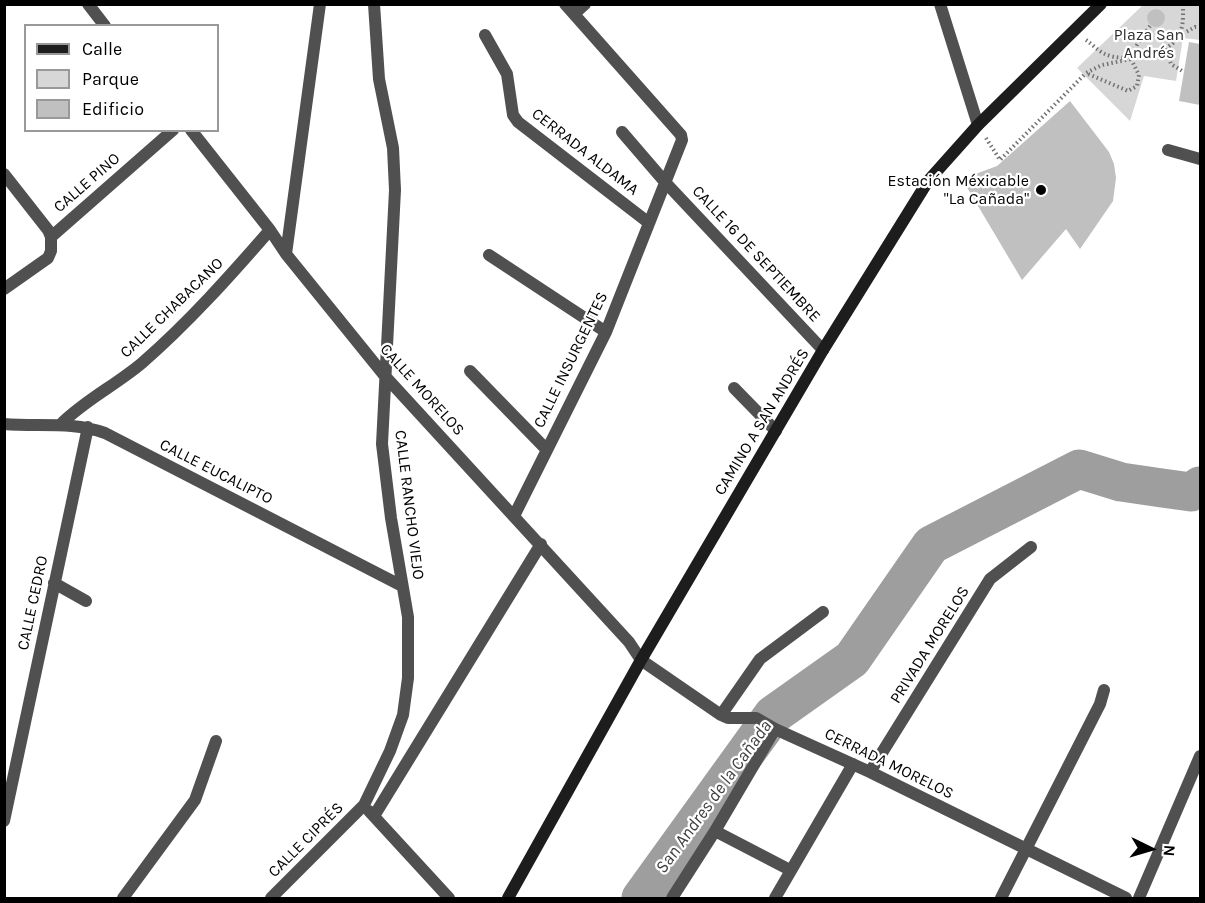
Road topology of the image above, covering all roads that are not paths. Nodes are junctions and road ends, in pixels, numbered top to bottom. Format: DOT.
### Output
graph roads {
  1 [pos="88,4"];
  2 [pos="320,4"];
  3 [pos="374,4"];
  4 [pos="565,4"];
  5 [pos="585,4"];
  6 [pos="940,4"];
  7 [pos="1101,4"];
  8 [pos="573,14"];
  9 [pos="103,24"];
  10 [pos="485,35"];
  11 [pos="978,125"];
  12 [pos="171,132"];
  13 [pos="193,132"];
  14 [pos="622,132"];
  15 [pos="1168,150"];
  16 [pos="1200,159"];
  17 [pos="4,174"];
  18 [pos="665,182"];
  19 [pos="649,223"];
  20 [pos="270,230"];
  21 [pos="51,237"];
  22 [pos="286,254"];
  23 [pos="489,255"];
  24 [pos="4,289"];
  25 [pos="606,332"];
  26 [pos="823,350"];
  27 [pos="470,371"];
  28 [pos="384,375"];
  29 [pos="734,388"];
  30 [pos="4,424"];
  31 [pos="61,424"];
  32 [pos="88,427"];
  33 [pos="776,431"];
  34 [pos="546,449"];
  35 [pos="514,516"];
  36 [pos="541,544"];
  37 [pos="1031,548"];
  38 [pos="54,583"];
  39 [pos="402,586"];
  40 [pos="86,601"];
  41 [pos="823,612"];
  42 [pos="641,660"];
  43 [pos="1104,690"];
  44 [pos="722,715"];
  45 [pos="772,728"];
  46 [pos="216,741"];
  47 [pos="1200,756"];
  48 [pos="853,764"];
  49 [pos="870,772"];
  50 [pos="364,806"];
  51 [pos="374,816"];
  52 [pos="4,821"];
  53 [pos="715,831"];
  54 [pos="1027,850"];
  55 [pos="790,870"];
  56 [pos="123,898"];
  57 [pos="271,898"];
  58 [pos="449,898"];
  59 [pos="508,898"];
  60 [pos="672,898"];
  61 [pos="775,898"];
  62 [pos="1001,898"];
  63 [pos="1126,898"];
  64 [pos="1139,898"];
  1 -- 9 [label="street"];
  2 -- 22 [label="street"];
  3 -- 28 [label="street, CALLE RANCHO VIEJO"];
  4 -- 8 [label="street"];
  5 -- 8 [label="street"];
  6 -- 11 [label="street"];
  7 -- 11 [label="street, CAMINO A SAN ANDRÉS"];
  8 -- 18 [label="street, CALLE INSURGENTES"];
  10 -- 19 [label="street, CERRADA ALDAMA"];
  11 -- 26 [label="street, CAMINO A SAN ANDRÉS"];
  12 -- 21 [label="street, CALLE PINO"];
  13 -- 20 [label="street, CALLE MORELOS"];
  14 -- 18 [label="street, CALLE 16 DE SEPTIEMBRE"];
  15 -- 16 [label="street"];
  17 -- 21 [label="street, CALLE PINO"];
  18 -- 19 [label="street, CALLE INSURGENTES"];
  18 -- 26 [label="street, CALLE 16 DE SEPTIEMBRE"];
  19 -- 25 [label="street, CALLE INSURGENTES"];
  20 -- 22 [label="street, CALLE MORELOS"];
  20 -- 31 [label="street, CALLE CHABACANO"];
  21 -- 24 [label="street, CALLE PINO"];
  22 -- 28 [label="street, CALLE MORELOS"];
  23 -- 25 [label="street"];
  25 -- 34 [label="street, CALLE INSURGENTES"];
  26 -- 33 [label="street, CAMINO A SAN ANDRÉS"];
  27 -- 34 [label="street"];
  28 -- 35 [label="street, CALLE MORELOS"];
  28 -- 39 [label="street, CALLE RANCHO VIEJO"];
  29 -- 33 [label="street"];
  30 -- 31 [label="street, CALLE EUCALIPTO"];
  31 -- 32 [label="street, CALLE EUCALIPTO"];
  32 -- 38 [label="street, CALLE CEDRO"];
  32 -- 39 [label="street, CALLE EUCALIPTO"];
  33 -- 42 [label="street, CAMINO A SAN ANDRÉS"];
  34 -- 35 [label="street, CALLE INSURGENTES"];
  35 -- 36 [label="street, CALLE MORELOS"];
  36 -- 42 [label="street, CALLE MORELOS"];
  36 -- 51 [label="street"];
  37 -- 49 [label="street, PRIVADA MORELOS"];
  38 -- 40 [label="street"];
  38 -- 52 [label="street, CALLE CEDRO"];
  39 -- 50 [label="street, CALLE RANCHO VIEJO"];
  41 -- 44 [label="street"];
  42 -- 44 [label="street, CERRADA MORELOS"];
  42 -- 59 [label="street, CAMINO A SAN ANDRÉS"];
  43 -- 54 [label="street"];
  44 -- 45 [label="street, CERRADA MORELOS"];
  45 -- 48 [label="street, CERRADA MORELOS"];
  45 -- 53 [label="street"];
  46 -- 56 [label="street"];
  47 -- 64 [label="street"];
  48 -- 49 [label="street, CERRADA MORELOS"];
  48 -- 55 [label="street"];
  49 -- 54 [label="street, CERRADA MORELOS"];
  50 -- 51 [label="street"];
  50 -- 57 [label="street, CALLE CIPRÉS"];
  51 -- 58 [label="street"];
  53 -- 55 [label="street"];
  53 -- 60 [label="street"];
  54 -- 62 [label="street"];
  54 -- 63 [label="street, CERRADA MORELOS"];
  55 -- 61 [label="street"];
}
